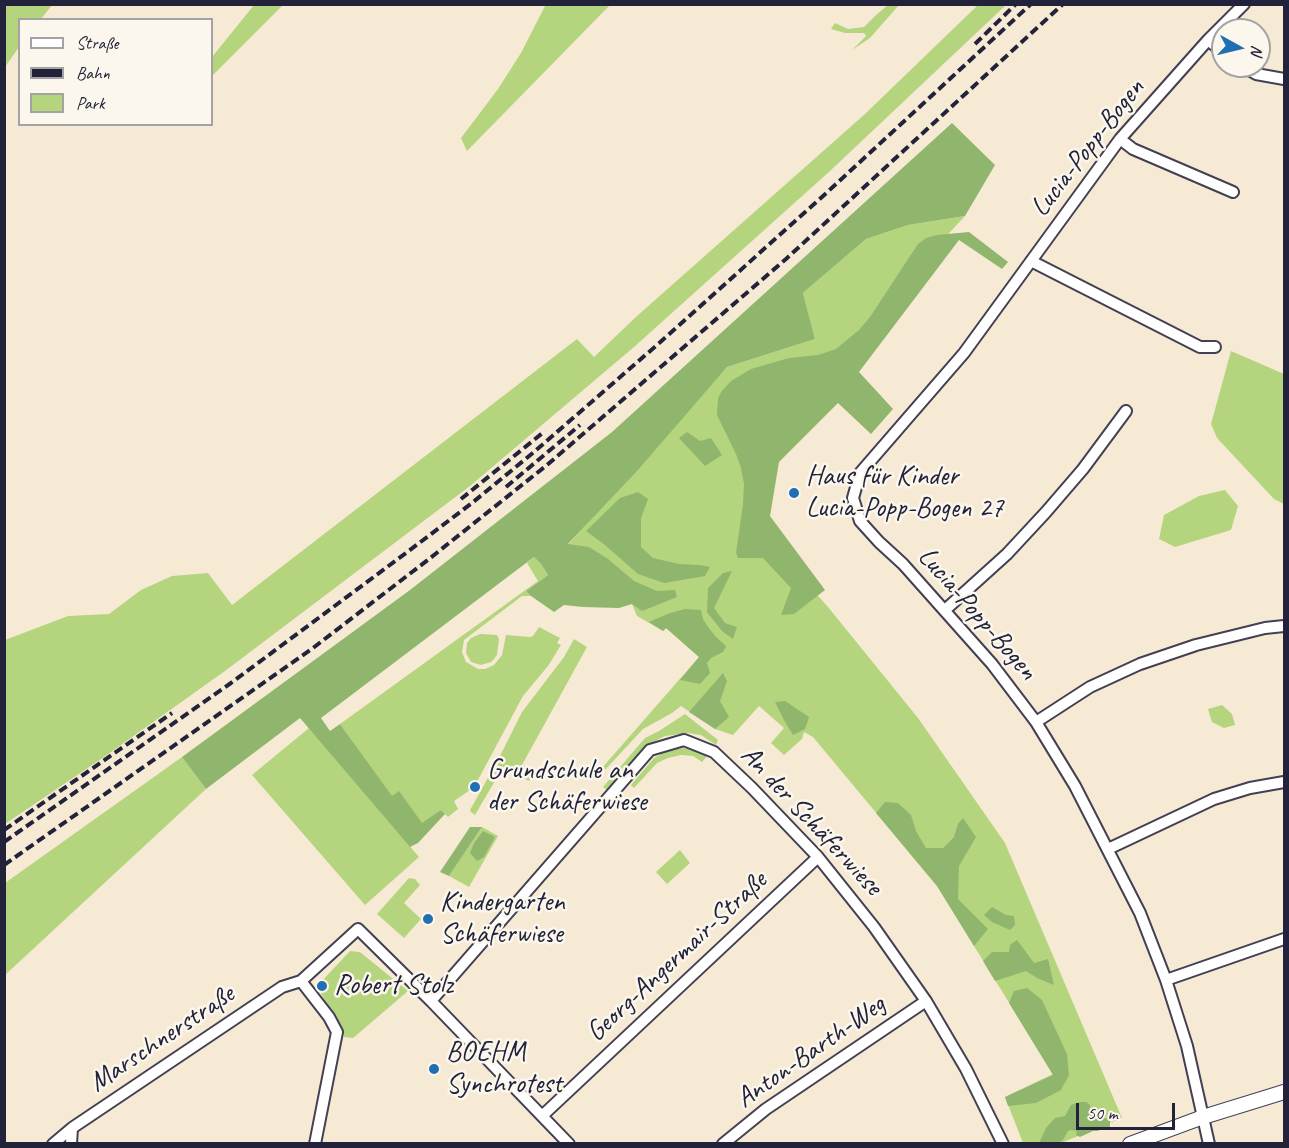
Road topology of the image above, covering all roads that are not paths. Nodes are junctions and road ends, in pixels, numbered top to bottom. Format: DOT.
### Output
graph roads {
  1 [pos="1244,4"];
  2 [pos="1208,40"];
  3 [pos="1211,42"];
  4 [pos="1120,139"];
  5 [pos="1233,192"];
  6 [pos="1031,261"];
  7 [pos="1215,347"];
  8 [pos="1126,411"];
  9 [pos="945,610"];
  10 [pos="1284,626"];
  11 [pos="1036,722"];
  12 [pos="1284,782"];
  13 [pos="1108,849"];
  14 [pos="818,857"];
  15 [pos="1284,939"];
  16 [pos="1166,980"];
  17 [pos="301,981"];
  18 [pos="431,1001"];
  19 [pos="926,1001"];
  20 [pos="1284,1092"];
  21 [pos="542,1116"];
  22 [pos="1203,1117"];
  23 [pos="72,1128"];
  24 [pos="53,1143"];
  25 [pos="70,1143"];
  26 [pos="315,1143"];
  27 [pos="569,1143"];
  28 [pos="723,1143"];
  29 [pos="1003,1143"];
  30 [pos="1130,1143"];
  31 [pos="1209,1143"];
  1 -- 2 [label="street, Lucia-Popp-Bogen"];
  2 -- 3 [label="street"];
  2 -- 4 [label="street, Lucia-Popp-Bogen"];
  4 -- 5 [label="street"];
  4 -- 6 [label="street, Lucia-Popp-Bogen"];
  6 -- 7 [label="street"];
  6 -- 9 [label="street, Lucia-Popp-Bogen"];
  8 -- 9 [label="street"];
  9 -- 11 [label="street, Lucia-Popp-Bogen"];
  10 -- 11 [label="street"];
  11 -- 13 [label="street, Lucia-Popp-Bogen"];
  12 -- 13 [label="street"];
  13 -- 16 [label="street, Lucia-Popp-Bogen"];
  14 -- 18 [label="street, An der Schäferwiese"];
  14 -- 19 [label="street, An der Schäferwiese"];
  14 -- 21 [label="street, Georg-Angermair-Straße"];
  15 -- 16 [label="street"];
  16 -- 22 [label="street, Lucia-Popp-Bogen"];
  17 -- 18 [label="street, Marschnerstraße"];
  17 -- 23 [label="street, Marschnerstraße"];
  17 -- 26 [label="street"];
  18 -- 21 [label="street"];
  19 -- 28 [label="street, Anton-Barth-Weg"];
  19 -- 29 [label="street, An der Schäferwiese"];
  20 -- 22 [label="street"];
  21 -- 27 [label="street"];
  22 -- 30 [label="street"];
  22 -- 31 [label="street, Lucia-Popp-Bogen"];
  23 -- 24 [label="street, Marschnerstraße"];
  23 -- 25 [label="street"];
}
